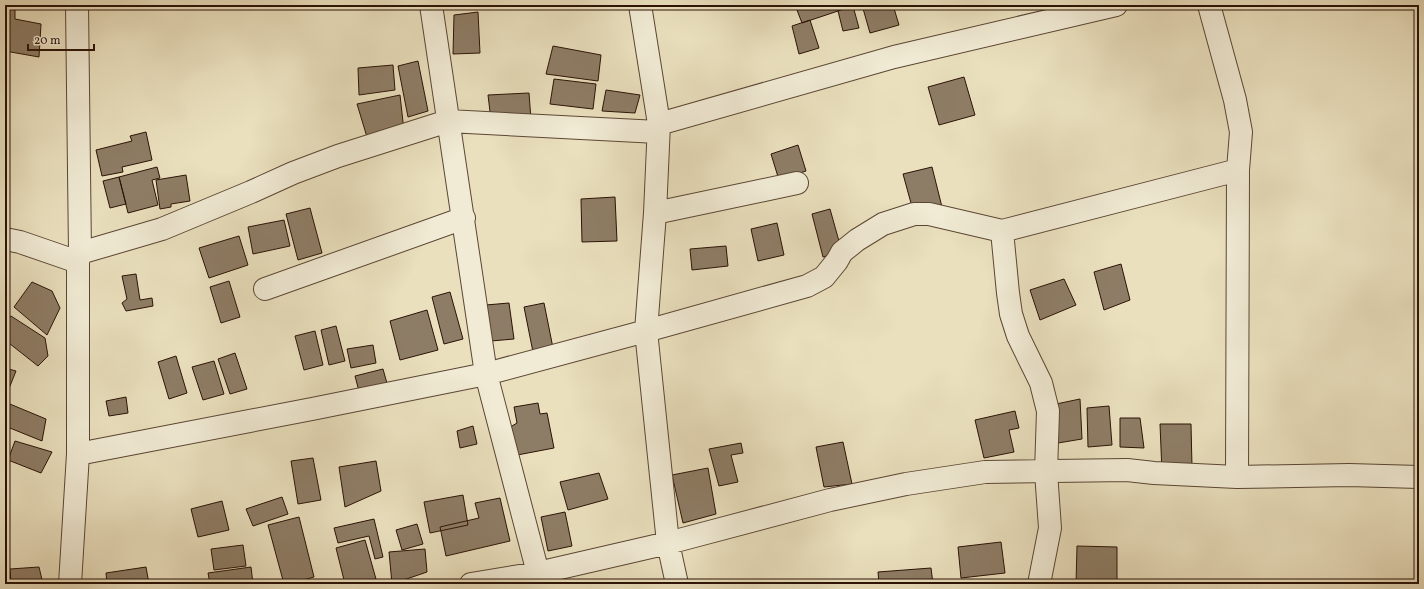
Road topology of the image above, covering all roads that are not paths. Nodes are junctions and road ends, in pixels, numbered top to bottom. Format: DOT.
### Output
graph roads {
  1 [pos="77,5"];
  2 [pos="431,5"];
  3 [pos="640,5"];
  4 [pos="1116,5"];
  5 [pos="1209,5"];
  6 [pos="448,121"];
  7 [pos="658,128"];
  8 [pos="1238,170"];
  9 [pos="797,183"];
  10 [pos="655,213"];
  11 [pos="464,218"];
  12 [pos="1002,231"];
  13 [pos="5,239"];
  14 [pos="79,258"];
  15 [pos="265,289"];
  16 [pos="646,331"];
  17 [pos="486,374"];
  18 [pos="78,454"];
  19 [pos="1046,472"];
  20 [pos="1237,477"];
  21 [pos="1419,477"];
  22 [pos="668,543"];
  23 [pos="538,579"];
  24 [pos="70,584"];
  25 [pos="471,584"];
  26 [pos="677,584"];
  27 [pos="1039,584"];
  1 -- 14 [label="street"];
  2 -- 6 [label="street"];
  3 -- 7 [label="street"];
  4 -- 7 [label="street"];
  5 -- 8 [label="street"];
  6 -- 7 [label="street"];
  6 -- 11 [label="street"];
  6 -- 14 [label="street"];
  7 -- 10 [label="street"];
  8 -- 12 [label="street"];
  8 -- 20 [label="street"];
  9 -- 10 [label="street"];
  10 -- 16 [label="street"];
  11 -- 15 [label="street"];
  11 -- 17 [label="street"];
  12 -- 16 [label="street"];
  12 -- 19 [label="street"];
  13 -- 14 [label="street"];
  14 -- 18 [label="street"];
  16 -- 17 [label="street"];
  16 -- 22 [label="street"];
  17 -- 18 [label="street"];
  17 -- 23 [label="street"];
  18 -- 24 [label="street"];
  19 -- 20 [label="street"];
  19 -- 22 [label="street"];
  19 -- 27 [label="street"];
  20 -- 21 [label="street"];
  22 -- 23 [label="street"];
  22 -- 26 [label="street"];
  23 -- 25 [label="street"];
}
